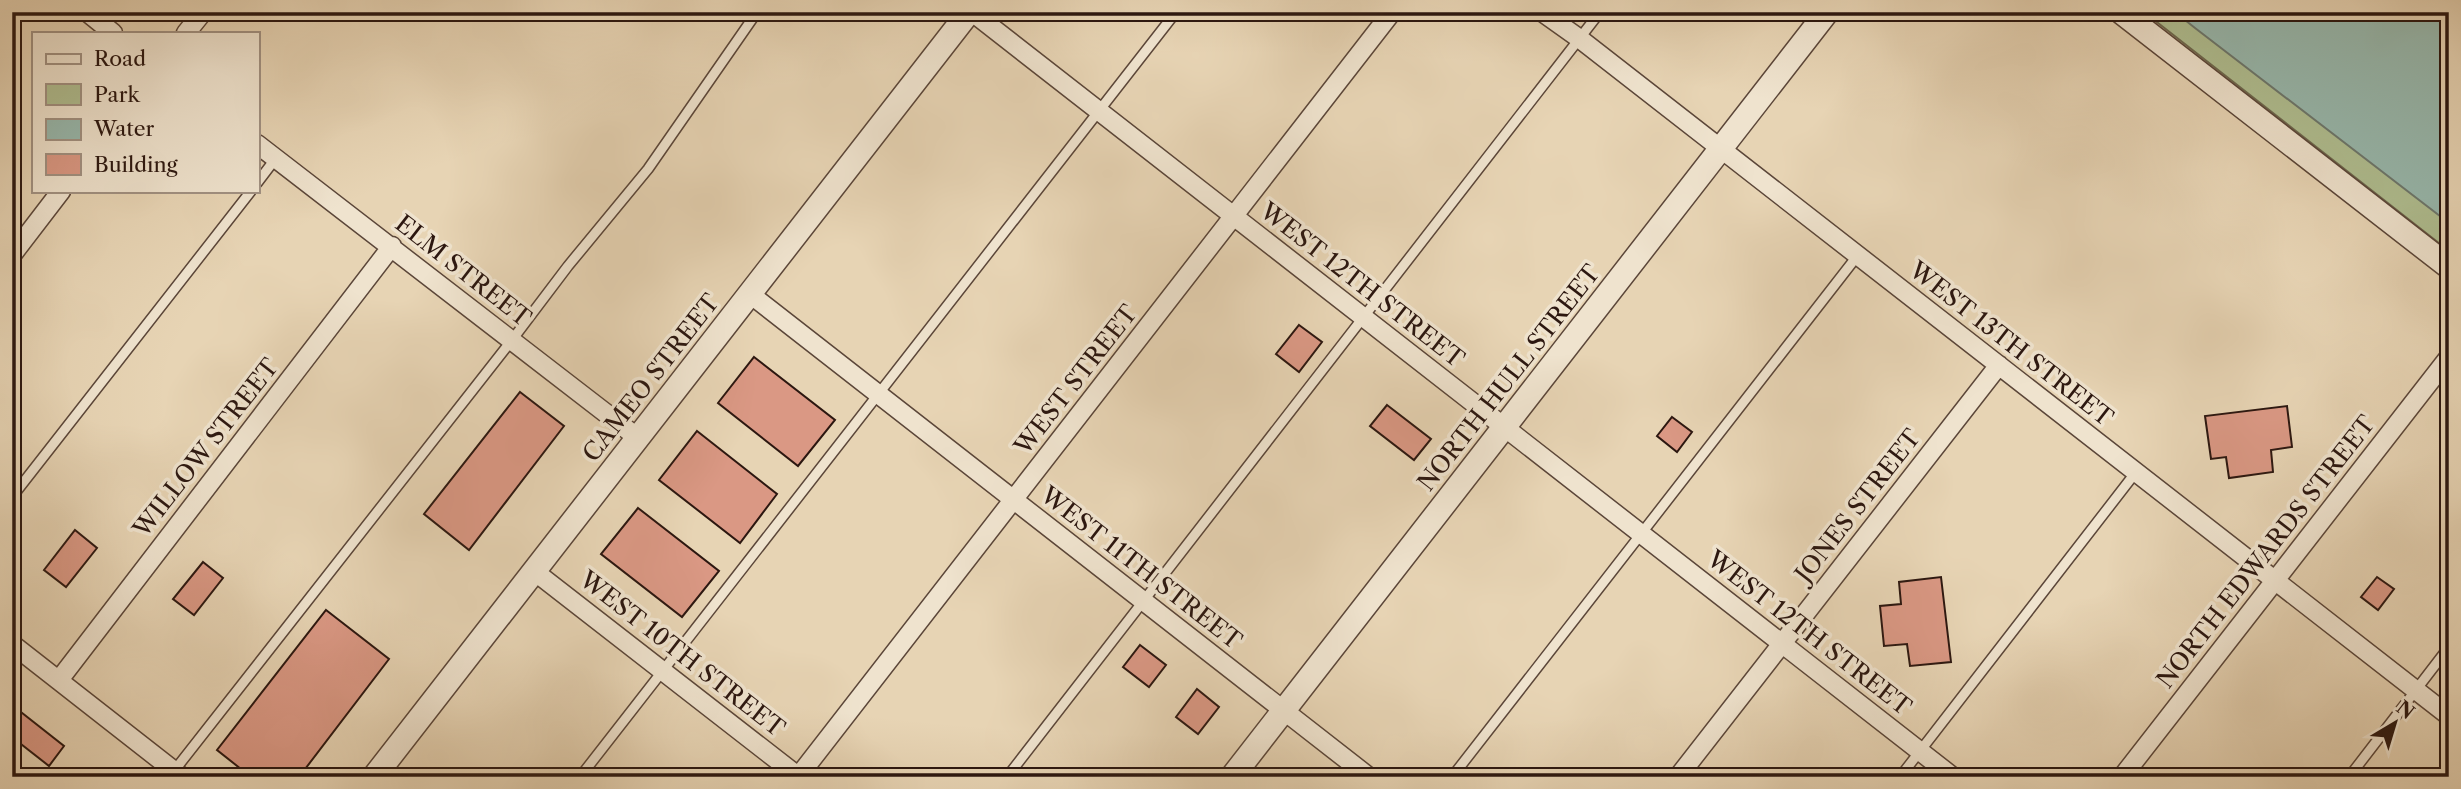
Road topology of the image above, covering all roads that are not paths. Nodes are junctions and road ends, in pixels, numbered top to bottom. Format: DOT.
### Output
graph roads {
  1 [pos="87,12"];
  2 [pos="203,12"];
  3 [pos="757,12"];
  4 [pos="971,12"];
  5 [pos="1175,12"];
  6 [pos="1392,12"];
  7 [pos="1542,12"];
  8 [pos="1600,12"];
  9 [pos="1827,12"];
  10 [pos="2121,12"];
  11 [pos="112,32"];
  12 [pos="187,32"];
  13 [pos="1580,38"];
  14 [pos="1099,111"];
  15 [pos="259,145"];
  16 [pos="1721,149"];
  17 [pos="276,158"];
  18 [pos="259,180"];
  19 [pos="60,192"];
  20 [pos="250,192"];
  21 [pos="1234,217"];
  22 [pos="392,246"];
  23 [pos="12,255"];
  24 [pos="1858,255"];
  25 [pos="2449,267"];
  26 [pos="750,294"];
  27 [pos="1364,318"];
  28 [pos="512,340"];
  29 [pos="2449,357"];
  30 [pos="1999,365"];
  31 [pos="878,394"];
  32 [pos="1504,427"];
  33 [pos="638,438"];
  34 [pos="2136,472"];
  35 [pos="12,497"];
  36 [pos="1014,500"];
  37 [pos="1641,533"];
  38 [pos="534,571"];
  39 [pos="2275,580"];
  40 [pos="1144,601"];
  41 [pos="12,643"];
  42 [pos="1782,643"];
  43 [pos="2449,647"];
  44 [pos="662,670"];
  45 [pos="59,680"];
  46 [pos="2416,690"];
  47 [pos="1283,710"];
  48 [pos="2449,716"];
  49 [pos="1920,751"];
  50 [pos="178,774"];
  51 [pos="374,777"];
  52 [pos="580,777"];
  53 [pos="799,777"];
  54 [pos="1007,777"];
  55 [pos="1231,777"];
  56 [pos="1369,777"];
  57 [pos="1452,777"];
  58 [pos="1678,777"];
  59 [pos="1900,777"];
  60 [pos="1953,777"];
  61 [pos="2122,777"];
  62 [pos="2348,777"];
  1 -- 11 [label="street"];
  2 -- 12 [label="street"];
  3 -- 28 [label="lane"];
  4 -- 14 [label="street, WEST 12TH STREET"];
  4 -- 26 [label="street, CAMEO STREET"];
  5 -- 14 [label="lane"];
  6 -- 21 [label="street, WEST STREET"];
  7 -- 13 [label="street, WEST 13TH STREET"];
  8 -- 13 [label="lane"];
  9 -- 16 [label="street, NORTH HULL STREET"];
  10 -- 25 [label="street"];
  13 -- 16 [label="street, WEST 13TH STREET"];
  13 -- 27 [label="lane"];
  14 -- 21 [label="street, WEST 12TH STREET"];
  14 -- 31 [label="lane"];
  15 -- 17 [label="street, ELM STREET"];
  16 -- 24 [label="street, WEST 13TH STREET"];
  16 -- 32 [label="street, NORTH HULL STREET"];
  17 -- 18 [label="lane"];
  17 -- 22 [label="street, ELM STREET"];
  19 -- 23 [label="street"];
  20 -- 35 [label="lane"];
  21 -- 27 [label="street, WEST 12TH STREET"];
  21 -- 36 [label="street, WEST STREET"];
  22 -- 28 [label="street, ELM STREET"];
  22 -- 45 [label="street, WILLOW STREET"];
  24 -- 30 [label="street, WEST 13TH STREET"];
  24 -- 37 [label="lane"];
  26 -- 31 [label="street, WEST 11TH STREET"];
  26 -- 33 [label="street, CAMEO STREET"];
  27 -- 32 [label="street, WEST 12TH STREET"];
  27 -- 40 [label="lane"];
  28 -- 33 [label="street, ELM STREET"];
  28 -- 50 [label="lane"];
  29 -- 39 [label="street, NORTH EDWARDS STREET"];
  30 -- 34 [label="street, WEST 13TH STREET"];
  30 -- 42 [label="street, JONES STREET"];
  31 -- 36 [label="street, WEST 11TH STREET"];
  31 -- 44 [label="lane"];
  32 -- 37 [label="street, WEST 12TH STREET"];
  32 -- 47 [label="street, NORTH HULL STREET"];
  33 -- 38 [label="street, CAMEO STREET"];
  34 -- 39 [label="street, WEST 13TH STREET"];
  34 -- 49 [label="lane"];
  36 -- 40 [label="street, WEST 11TH STREET"];
  36 -- 53 [label="street, WEST STREET"];
  37 -- 42 [label="street, WEST 12TH STREET"];
  37 -- 57 [label="lane"];
  38 -- 44 [label="street, WEST 10TH STREET"];
  38 -- 51 [label="street, CAMEO STREET"];
  39 -- 46 [label="street, WEST 13TH STREET"];
  39 -- 61 [label="street, NORTH EDWARDS STREET"];
  40 -- 47 [label="street, WEST 11TH STREET"];
  40 -- 54 [label="lane"];
  41 -- 45 [label="street"];
  42 -- 49 [label="street, WEST 12TH STREET"];
  42 -- 58 [label="street, JONES STREET"];
  43 -- 46 [label="lane"];
  44 -- 52 [label="lane"];
  44 -- 53 [label="street, WEST 10TH STREET"];
  45 -- 50 [label="street"];
  46 -- 48 [label="street, WEST 13TH STREET"];
  46 -- 62 [label="lane"];
  47 -- 55 [label="street, NORTH HULL STREET"];
  47 -- 56 [label="street, WEST 11TH STREET"];
  49 -- 59 [label="lane"];
  49 -- 60 [label="street, WEST 12TH STREET"];
}
